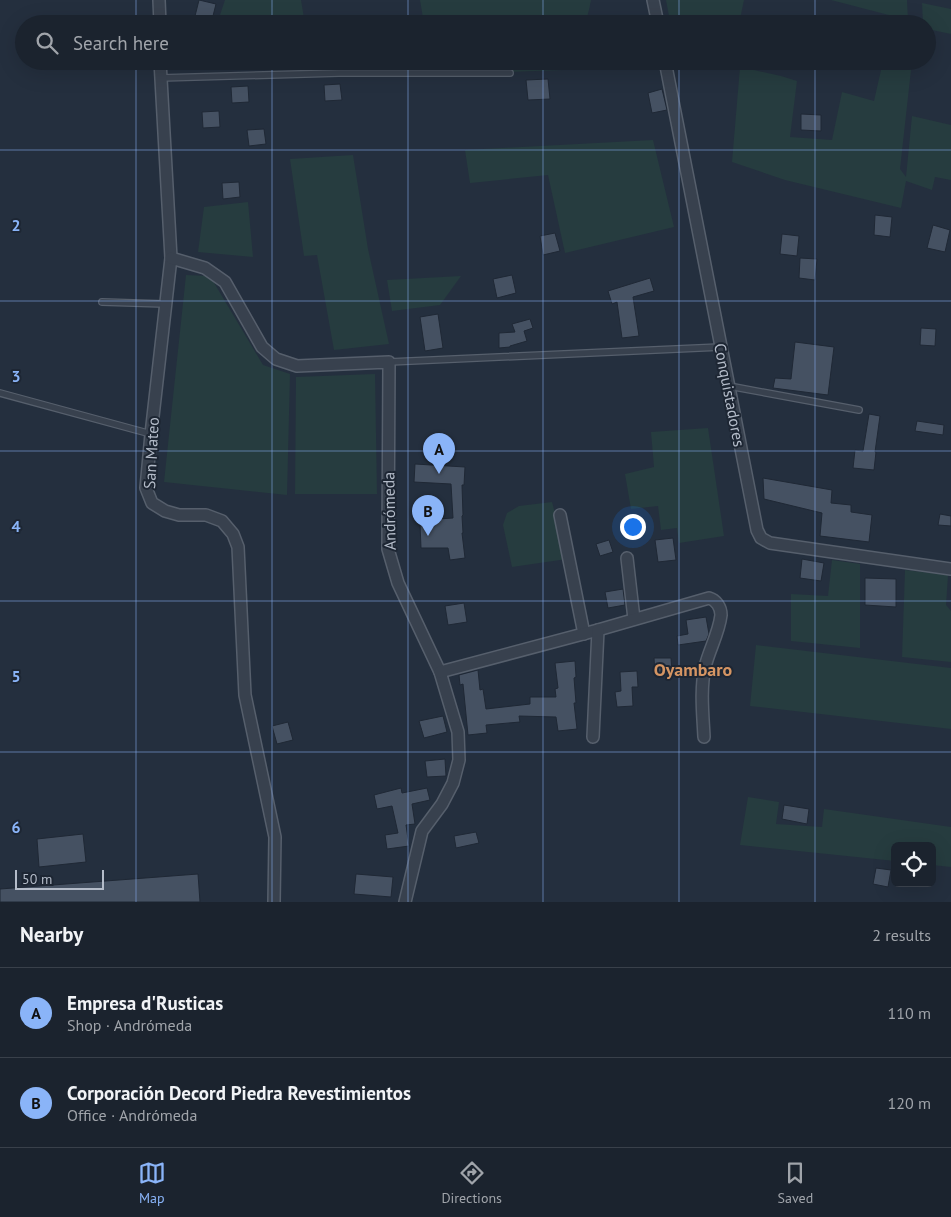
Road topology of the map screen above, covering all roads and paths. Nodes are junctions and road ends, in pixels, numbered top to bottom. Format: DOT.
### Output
graph roads {
  1 [pos="159,0"];
  2 [pos="653,0"];
  3 [pos="160,15"];
  4 [pos="656,15"];
  5 [pos="160,70"];
  6 [pos="667,70"];
  7 [pos="510,73"];
  8 [pos="160,78"];
  9 [pos="170,258"];
  10 [pos="102,302"];
  11 [pos="165,304"];
  12 [pos="721,348"];
  13 [pos="389,362"];
  14 [pos="729,386"];
  15 [pos="0,393"];
  16 [pos="858,410"];
  17 [pos="151,434"];
  18 [pos="560,515"];
  19 [pos="628,558"];
  20 [pos="951,569"];
  21 [pos="634,619"];
  22 [pos="598,630"];
  23 [pos="584,634"];
  24 [pos="440,672"];
  25 [pos="592,737"];
  26 [pos="704,737"];
  27 [pos="274,902"];
  28 [pos="405,902"];
  1 -- 3 [label="street"];
  2 -- 4 [label="street"];
  5 -- 8 [label="street, San Mateo"];
  6 -- 12 [label="street, Conquistadores"];
  7 -- 8 [label="lane"];
  8 -- 9 [label="street, San Mateo"];
  9 -- 11 [label="street, San Mateo"];
  9 -- 13 [label="street"];
  10 -- 11 [label="lane"];
  11 -- 17 [label="street, San Mateo"];
  12 -- 13 [label="lane"];
  12 -- 14 [label="street, Conquistadores"];
  13 -- 24 [label="street, Andrómeda"];
  14 -- 16 [label="lane"];
  14 -- 20 [label="street, Conquistadores"];
  15 -- 17 [label="lane"];
  17 -- 27 [label="street, San Mateo"];
  18 -- 23 [label="street"];
  19 -- 21 [label="street"];
  21 -- 22 [label="street"];
  21 -- 26 [label="street"];
  22 -- 23 [label="street"];
  22 -- 25 [label="street"];
  23 -- 24 [label="street"];
  24 -- 28 [label="street, Andrómeda"];
}
